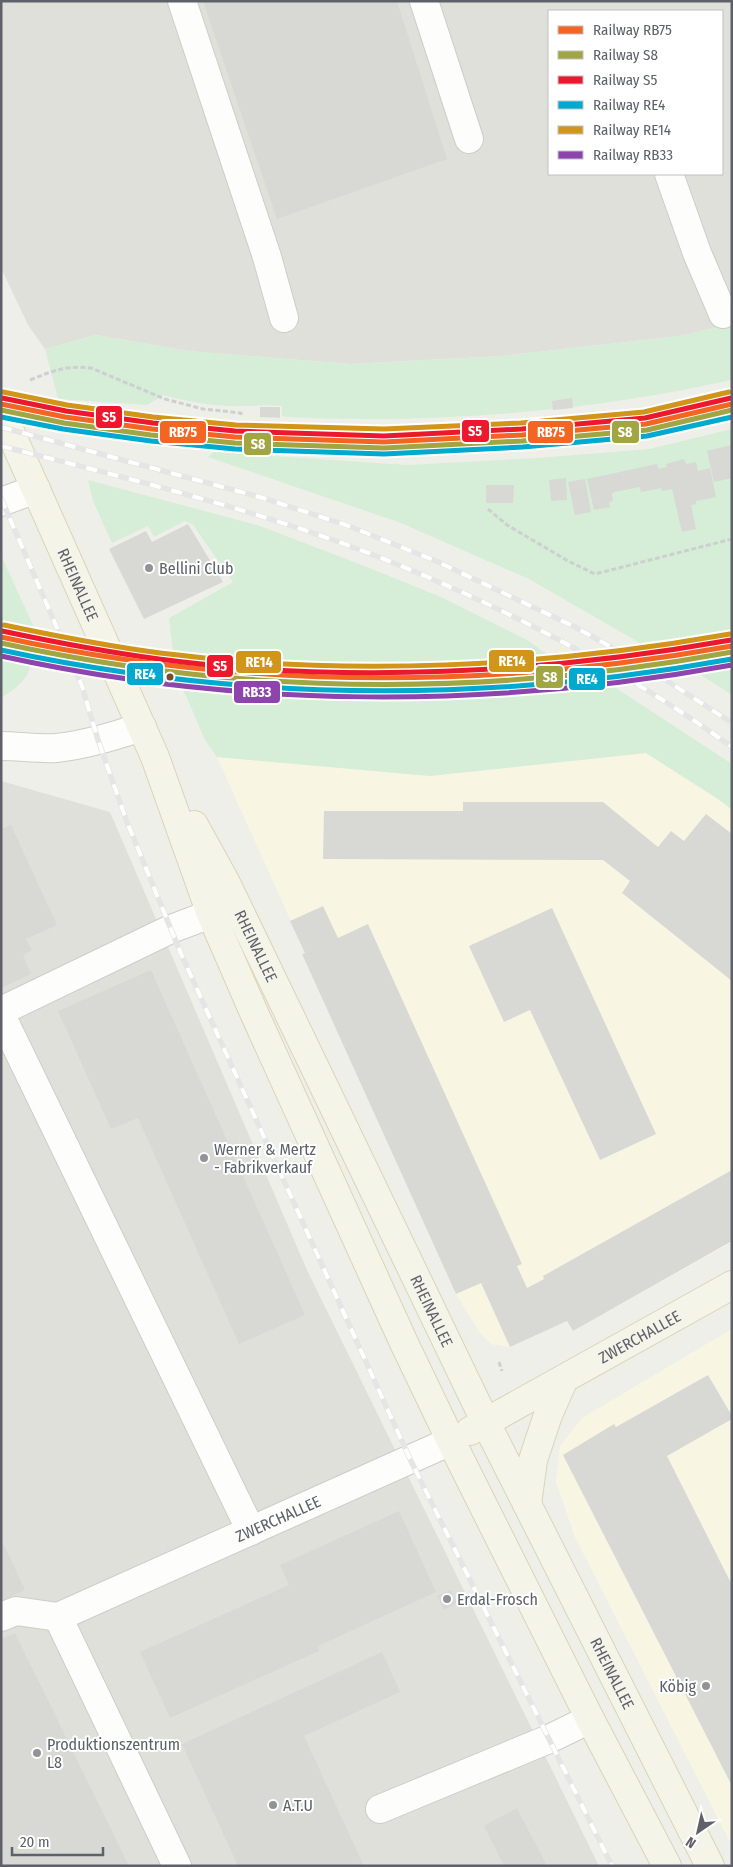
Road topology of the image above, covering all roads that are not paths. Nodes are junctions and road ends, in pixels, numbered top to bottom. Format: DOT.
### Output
graph roads {
  1 [pos="182,1"];
  2 [pos="424,1"];
  3 [pos="469,138"];
  4 [pos="670,175"];
  5 [pos="723,314"];
  6 [pos="284,318"];
  7 [pos="1,412"];
  8 [pos="36,489"];
  9 [pos="1,502"];
  10 [pos="142,727"];
  11 [pos="1,746"];
  12 [pos="155,757"];
  13 [pos="211,914"];
  14 [pos="1,1011"];
  15 [pos="1,1015"];
  16 [pos="732,1285"];
  17 [pos="564,1379"];
  18 [pos="486,1423"];
  19 [pos="451,1441"];
  20 [pos="527,1504"];
  21 [pos="251,1531"];
  22 [pos="1,1617"];
  23 [pos="58,1617"];
  24 [pos="590,1719"];
  25 [pos="380,1809"];
  26 [pos="176,1863"];
  27 [pos="667,1866"];
  28 [pos="710,1866"];
  1 -- 6 [label="street"];
  2 -- 3 [label="street"];
  4 -- 5 [label="street"];
  7 -- 8 [label="main road, RHEINALLEE"];
  8 -- 9 [label="street"];
  8 -- 10 [label="main road, RHEINALLEE"];
  10 -- 11 [label="street"];
  10 -- 12 [label="main road, RHEINALLEE"];
  12 -- 13 [label="main road, RHEINALLEE"];
  12 -- 18 [label="main road, RHEINALLEE"];
  13 -- 14 [label="street"];
  13 -- 19 [label="main road, RHEINALLEE"];
  15 -- 21 [label="street"];
  16 -- 17 [label="main road, ZWERCHALLEE"];
  17 -- 18 [label="main road, ZWERCHALLEE"];
  17 -- 20 [label="main road"];
  18 -- 19 [label="main road, ZWERCHALLEE"];
  18 -- 20 [label="main road, RHEINALLEE"];
  19 -- 21 [label="street, ZWERCHALLEE"];
  19 -- 24 [label="main road, RHEINALLEE"];
  20 -- 28 [label="main road, RHEINALLEE"];
  21 -- 23 [label="street, ZWERCHALLEE"];
  22 -- 23 [label="street"];
  23 -- 26 [label="street"];
  24 -- 25 [label="street"];
  24 -- 27 [label="main road, RHEINALLEE"];
}
